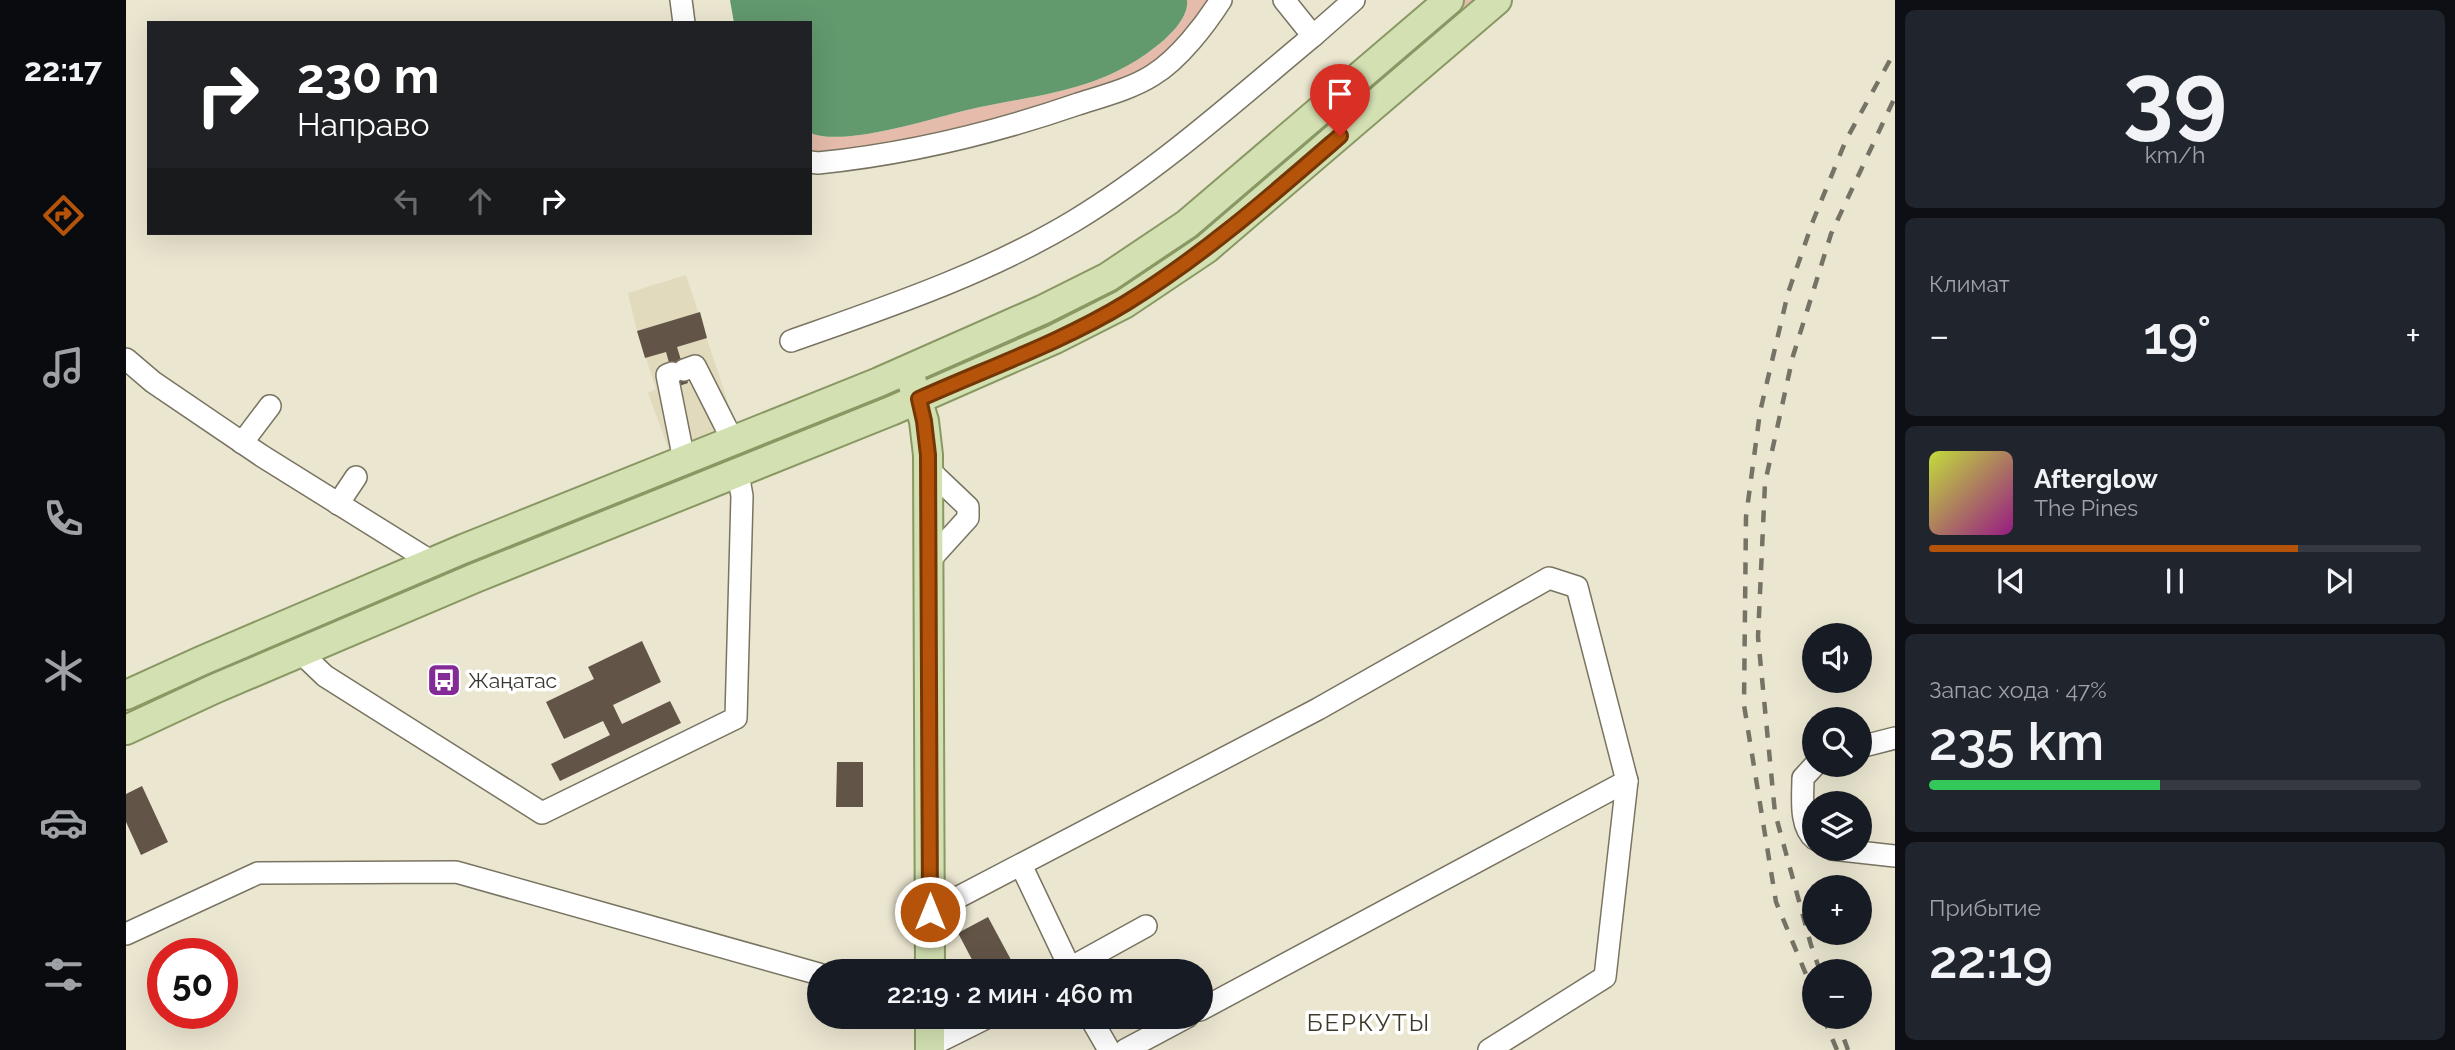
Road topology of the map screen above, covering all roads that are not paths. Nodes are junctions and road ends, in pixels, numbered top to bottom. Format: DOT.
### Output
graph roads {
  1 [pos="681,0"];
  2 [pos="1221,0"];
  3 [pos="1284,0"];
  4 [pos="1354,0"];
  5 [pos="1449,0"];
  6 [pos="1497,0"];
  7 [pos="684,21"];
  8 [pos="1313,36"];
  9 [pos="1301,128"];
  10 [pos="1321,152"];
  11 [pos="812,162"];
  12 [pos="791,341"];
  13 [pos="126,359"];
  14 [pos="907,369"];
  15 [pos="919,399"];
  16 [pos="270,406"];
  17 [pos="242,443"];
  18 [pos="730,443"];
  19 [pos="684,460"];
  20 [pos="928,469"];
  21 [pos="738,473"];
  22 [pos="356,477"];
  23 [pos="338,504"];
  24 [pos="432,562"];
  25 [pos="928,562"];
  26 [pos="301,653"];
  27 [pos="126,695"];
  28 [pos="126,730"];
  29 [pos="1895,738"];
  30 [pos="1872,744"];
  31 [pos="1627,781"];
  32 [pos="1872,853"];
  33 [pos="1895,856"];
  34 [pos="1021,865"];
  35 [pos="930,912"];
  36 [pos="1146,926"];
  37 [pos="126,934"];
  38 [pos="930,959"];
  39 [pos="1064,959"];
  40 [pos="1087,959"];
  41 [pos="807,971"];
  42 [pos="1213,1003"];
  43 [pos="930,1029"];
  44 [pos="966,1029"];
  45 [pos="1097,1029"];
  46 [pos="1164,1029"];
  47 [pos="930,1048"];
  48 [pos="1109,1050"];
  49 [pos="1125,1050"];
  50 [pos="1489,1050"];
  1 -- 7 [label="street"];
  2 -- 11 [label="street"];
  3 -- 8 [label="street"];
  4 -- 8 [label="street"];
  5 -- 9 [label="main road"];
  6 -- 10 [label="main road"];
  8 -- 12 [label="street"];
  9 -- 10 [label="street"];
  9 -- 14 [label="main road"];
  10 -- 15 [label="main road"];
  13 -- 17 [label="street"];
  14 -- 15 [label="main road"];
  14 -- 18 [label="main road"];
  15 -- 20 [label="main road"];
  15 -- 21 [label="main road"];
  16 -- 17 [label="street"];
  17 -- 23 [label="street"];
  18 -- 19 [label="main road"];
  18 -- 19 [label="street"];
  18 -- 21 [label="main road"];
  19 -- 24 [label="main road"];
  20 -- 25 [label="main road"];
  20 -- 25 [label="street"];
  21 -- 26 [label="main road"];
  21 -- 26 [label="street"];
  22 -- 23 [label="street"];
  23 -- 24 [label="street"];
  24 -- 27 [label="main road"];
  25 -- 35 [label="main road"];
  26 -- 28 [label="main road"];
  29 -- 30 [label="street"];
  31 -- 34 [label="street"];
  31 -- 42 [label="street"];
  31 -- 50 [label="street"];
  32 -- 33 [label="street"];
  34 -- 35 [label="street"];
  34 -- 39 [label="street"];
  35 -- 38 [label="main road"];
  36 -- 40 [label="street"];
  37 -- 41 [label="street"];
  43 -- 47 [label="main road"];
  44 -- 47 [label="street"];
  45 -- 48 [label="street"];
  46 -- 49 [label="street"];
}
